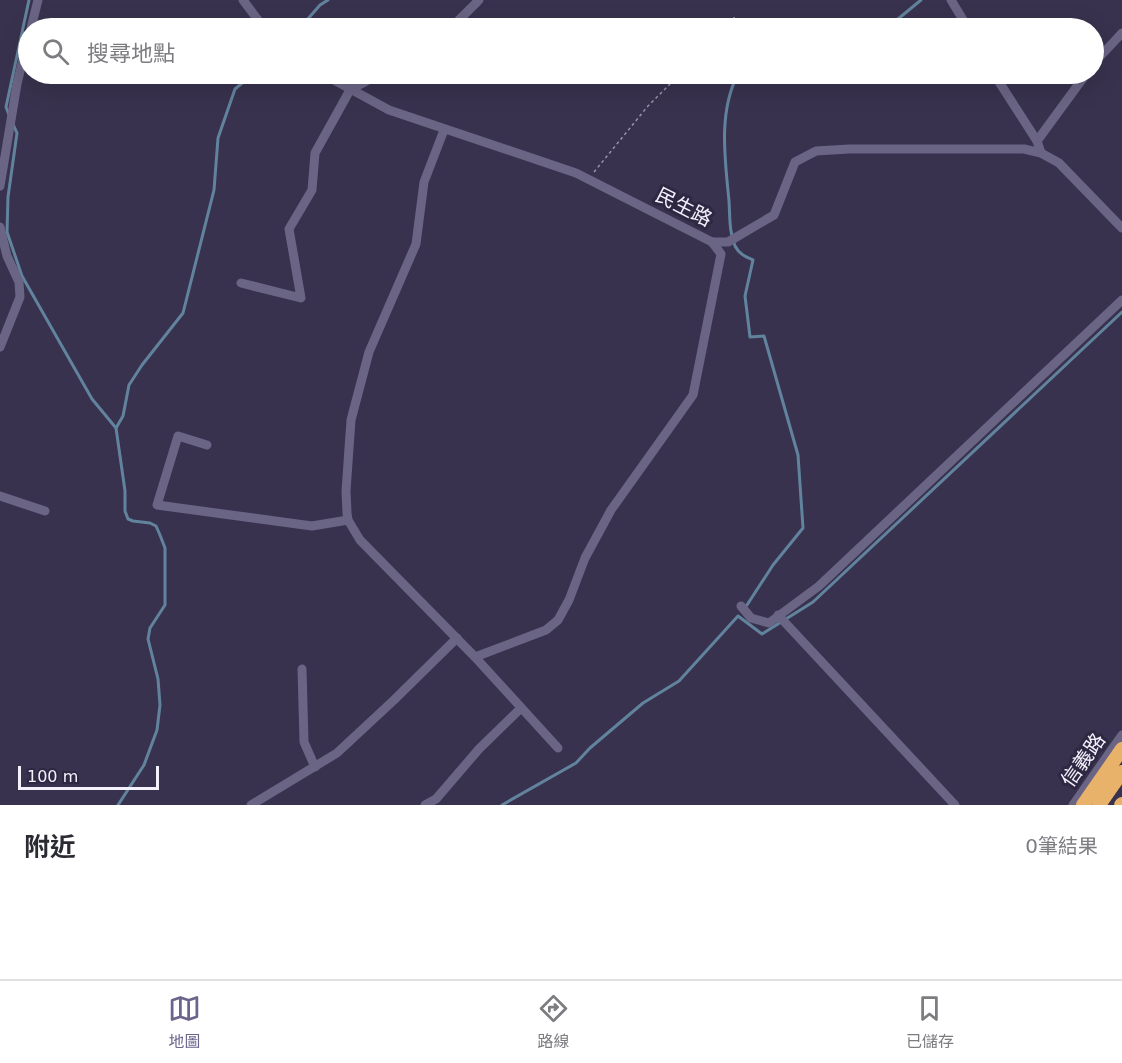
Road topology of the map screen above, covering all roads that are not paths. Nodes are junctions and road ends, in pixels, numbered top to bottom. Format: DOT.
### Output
graph roads {
  1 [pos="38,0"];
  2 [pos="243,0"];
  3 [pos="479,0"];
  4 [pos="951,0"];
  5 [pos="34,18"];
  6 [pos="256,18"];
  7 [pos="462,18"];
  8 [pos="962,18"];
  9 [pos="1122,33"];
  10 [pos="1104,52"];
  11 [pos="18,80"];
  12 [pos="340,84"];
  13 [pos="361,84"];
  14 [pos="1000,84"];
  15 [pos="1079,84"];
  16 [pos="350,90"];
  17 [pos="444,130"];
  18 [pos="1037,141"];
  19 [pos="1041,153"];
  20 [pos="0,186"];
  21 [pos="0,227"];
  22 [pos="1122,228"];
  23 [pos="712,242"];
  24 [pos="241,283"];
  25 [pos="1122,300"];
  26 [pos="0,347"];
  27 [pos="207,444"];
  28 [pos="0,496"];
  29 [pos="45,512"];
  30 [pos="348,520"];
  31 [pos="741,606"];
  32 [pos="778,615"];
  33 [pos="457,639"];
  34 [pos="475,657"];
  35 [pos="302,669"];
  36 [pos="521,708"];
  37 [pos="1122,735"];
  38 [pos="558,748"];
  39 [pos="1122,750"];
  40 [pos="315,767"];
  41 [pos="1122,772"];
  42 [pos="251,805"];
  43 [pos="424,805"];
  44 [pos="955,805"];
  45 [pos="1073,805"];
  46 [pos="1083,805"];
  47 [pos="1099,805"];
  1 -- 5 [label="street"];
  2 -- 6 [label="street"];
  3 -- 7 [label="street"];
  4 -- 8 [label="street"];
  9 -- 10 [label="street"];
  11 -- 20 [label="street"];
  12 -- 16 [label="street, 民生路"];
  13 -- 16 [label="street"];
  14 -- 18 [label="street"];
  15 -- 18 [label="street"];
  16 -- 17 [label="street, 民生路"];
  16 -- 24 [label="street"];
  17 -- 23 [label="street, 民生路"];
  17 -- 30 [label="street"];
  18 -- 19 [label="street"];
  19 -- 22 [label="street, 民生路"];
  19 -- 23 [label="street, 民生路"];
  21 -- 26 [label="street"];
  23 -- 34 [label="street"];
  25 -- 32 [label="street"];
  27 -- 30 [label="street"];
  28 -- 29 [label="street"];
  30 -- 33 [label="street"];
  31 -- 32 [label="street"];
  32 -- 44 [label="street"];
  33 -- 34 [label="street"];
  33 -- 40 [label="street"];
  34 -- 36 [label="street"];
  35 -- 40 [label="street"];
  36 -- 38 [label="street"];
  36 -- 43 [label="street"];
  37 -- 45 [label="street, 信義路"];
  39 -- 46 [label="highway"];
  40 -- 42 [label="street"];
  41 -- 47 [label="highway"];
}
